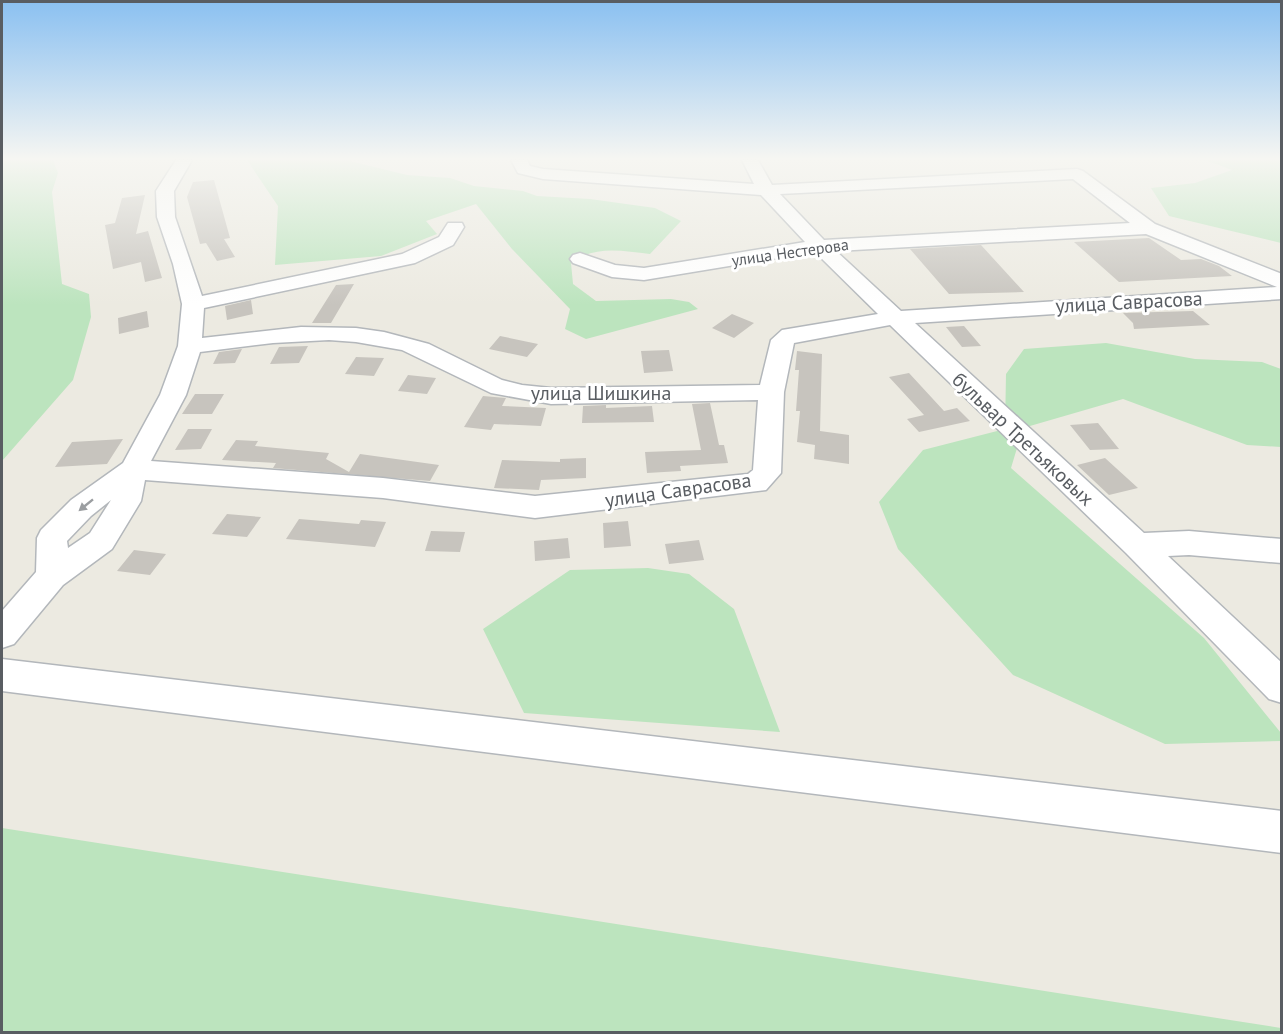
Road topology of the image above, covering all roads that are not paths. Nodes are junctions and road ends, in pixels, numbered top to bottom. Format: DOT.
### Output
graph roads {
  1 [pos="166,208"];
  2 [pos="783,208"];
  3 [pos="1126,208"];
  4 [pos="454,227"];
  5 [pos="1148,228"];
  6 [pos="819,246"];
  7 [pos="580,259"];
  8 [pos="1281,282"];
  9 [pos="1281,293"];
  10 [pos="192,304"];
  11 [pos="894,318"];
  12 [pos="190,346"];
  13 [pos="771,392"];
  14 [pos="133,469"];
  15 [pos="1137,545"];
  16 [pos="1281,551"];
  17 [pos="2,634"];
  18 [pos="2,675"];
  19 [pos="1281,687"];
  20 [pos="1281,832"];
  1 -- 10 [label="street"];
  2 -- 6 [label="street, бульвар Третьяковых"];
  3 -- 5 [label="street"];
  4 -- 10 [label="street"];
  5 -- 6 [label="street, улица Нестерова"];
  5 -- 8 [label="street"];
  6 -- 7 [label="street, улица Нестерова"];
  6 -- 11 [label="street, бульвар Третьяковых"];
  9 -- 11 [label="street, улица Саврасова"];
  10 -- 12 [label="street"];
  11 -- 13 [label="street, улица Саврасова"];
  11 -- 15 [label="street, бульвар Третьяковых"];
  12 -- 13 [label="street, улица Шишкина"];
  12 -- 14 [label="street"];
  13 -- 14 [label="street, улица Саврасова"];
  14 -- 17 [label="street"];
  15 -- 16 [label="street"];
  15 -- 19 [label="street, бульвар Третьяковых"];
  18 -- 20 [label="street"];
}
